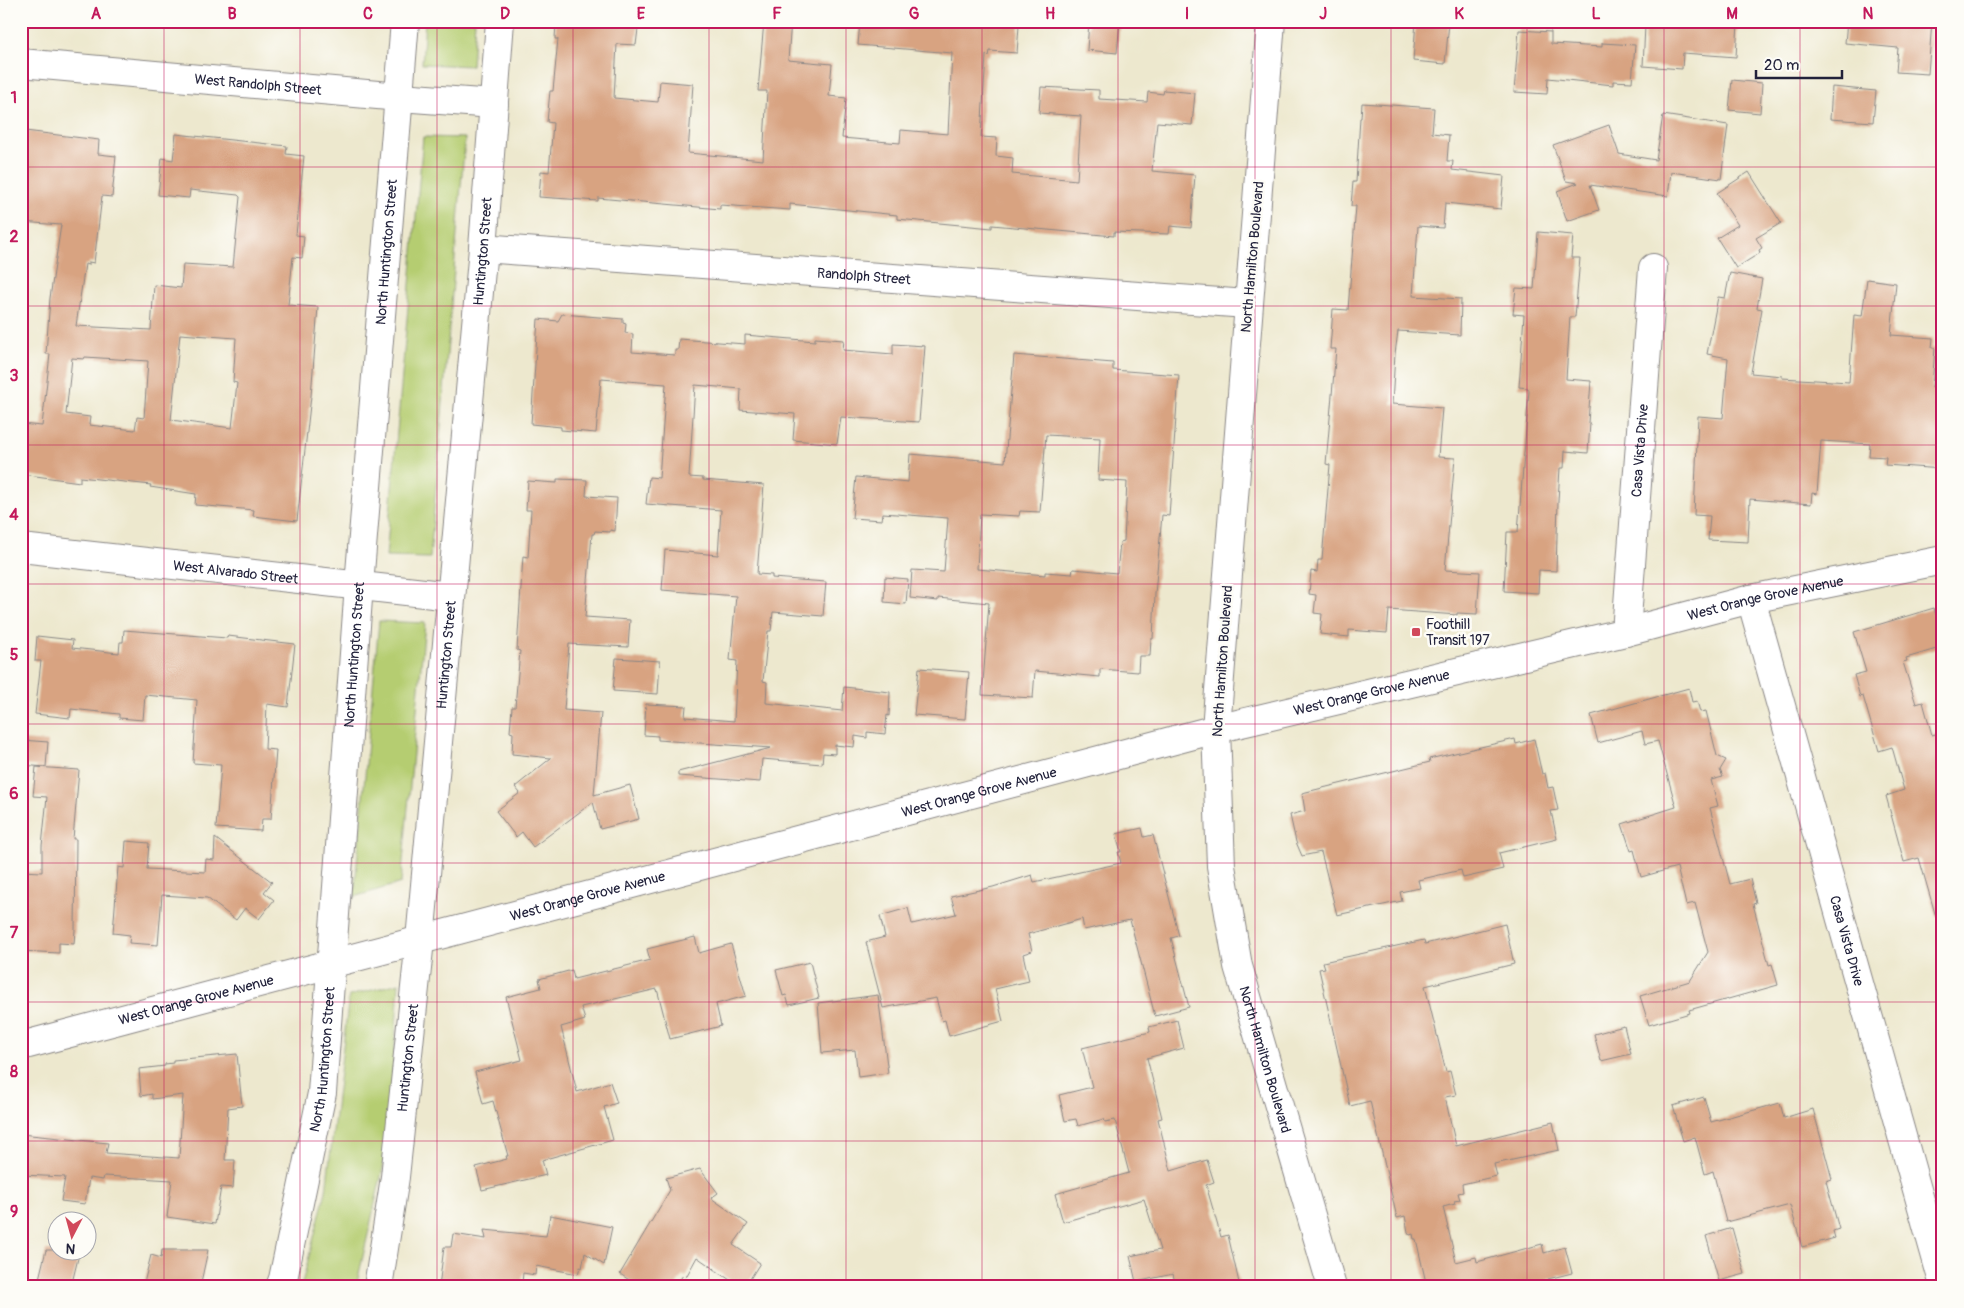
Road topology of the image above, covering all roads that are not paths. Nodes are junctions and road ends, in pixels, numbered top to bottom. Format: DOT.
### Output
graph roads {
  1 [pos="405,21"];
  2 [pos="500,21"];
  3 [pos="1271,21"];
  4 [pos="21,63"];
  5 [pos="400,97"];
  6 [pos="494,104"];
  7 [pos="483,248"];
  8 [pos="1653,268"];
  9 [pos="1248,304"];
  10 [pos="21,548"];
  11 [pos="1943,560"];
  12 [pos="359,586"];
  13 [pos="451,596"];
  14 [pos="1751,599"];
  15 [pos="1626,632"];
  16 [pos="1216,729"];
  17 [pos="420,940"];
  18 [pos="331,964"];
  19 [pos="21,1046"];
  20 [pos="1943,1282"];
  21 [pos="280,1287"];
  22 [pos="378,1287"];
  23 [pos="1332,1287"];
  1 -- 5 [label="street, North Huntington Street"];
  2 -- 6 [label="street, Huntington Street"];
  3 -- 9 [label="street, North Hamilton Boulevard"];
  4 -- 5 [label="street, West Randolph Street"];
  5 -- 6 [label="street, West Randolph Street"];
  5 -- 12 [label="street, North Huntington Street"];
  6 -- 7 [label="street, Huntington Street"];
  7 -- 9 [label="street, Randolph Street"];
  7 -- 13 [label="street, Huntington Street"];
  8 -- 15 [label="street, Casa Vista Drive"];
  9 -- 16 [label="street, North Hamilton Boulevard"];
  10 -- 12 [label="street, West Alvarado Street"];
  11 -- 14 [label="street, West Orange Grove Avenue"];
  12 -- 13 [label="street, West Alvarado Street"];
  12 -- 18 [label="street, North Huntington Street"];
  13 -- 17 [label="street, Huntington Street"];
  14 -- 15 [label="street, West Orange Grove Avenue"];
  14 -- 20 [label="street, Casa Vista Drive"];
  15 -- 16 [label="street, West Orange Grove Avenue"];
  16 -- 17 [label="street, West Orange Grove Avenue"];
  16 -- 23 [label="street, North Hamilton Boulevard"];
  17 -- 18 [label="street, West Orange Grove Avenue"];
  17 -- 22 [label="street, Huntington Street"];
  18 -- 19 [label="street, West Orange Grove Avenue"];
  18 -- 21 [label="street, North Huntington Street"];
}
